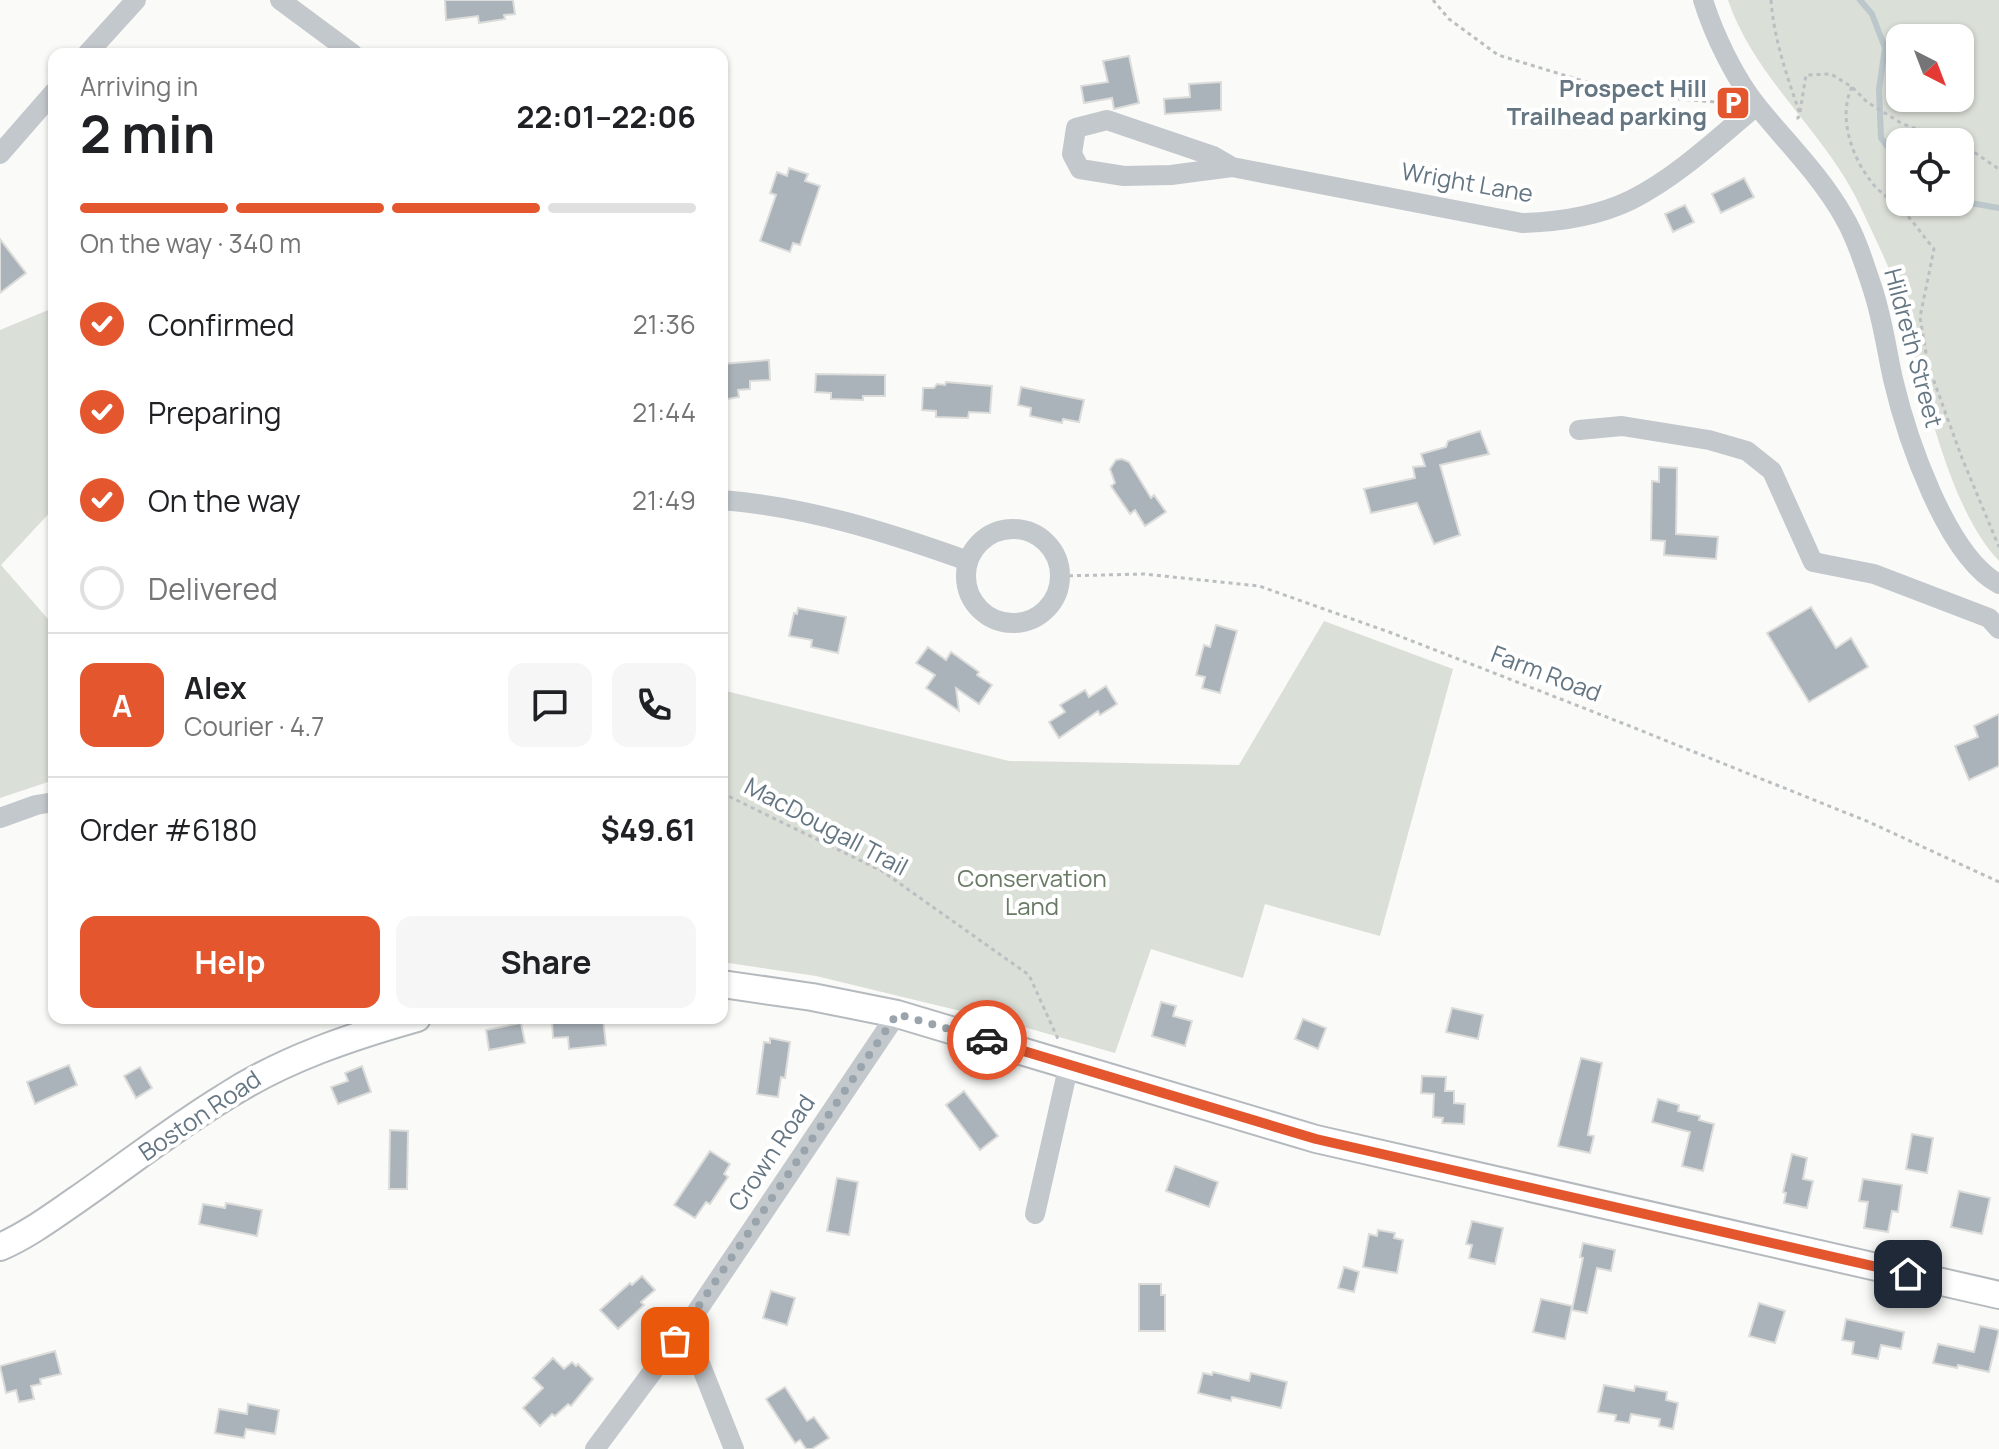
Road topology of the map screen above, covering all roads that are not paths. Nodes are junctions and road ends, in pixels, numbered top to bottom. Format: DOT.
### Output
graph roads {
  1 [pos="136,0"];
  2 [pos="280,0"];
  3 [pos="1703,0"];
  4 [pos="92,48"];
  5 [pos="345,48"];
  6 [pos="48,99"];
  7 [pos="1752,109"];
  8 [pos="0,154"];
  9 [pos="1232,167"];
  10 [pos="1579,430"];
  11 [pos="728,501"];
  12 [pos="968,561"];
  13 [pos="1999,584"];
  14 [pos="1999,629"];
  15 [pos="48,803"];
  16 [pos="0,818"];
  17 [pos="728,985"];
  18 [pos="897,1014"];
  19 [pos="395,1024"];
  20 [pos="1069,1064"];
  21 [pos="1035,1214"];
  22 [pos="0,1247"];
  23 [pos="1999,1295"];
  24 [pos="691,1320"];
  25 [pos="595,1449"];
  26 [pos="734,1449"];
  1 -- 4 [label="street"];
  2 -- 5 [label="street"];
  3 -- 7 [label="street, Hildreth Street"];
  6 -- 8 [label="street"];
  7 -- 9 [label="street, Wright Lane"];
  7 -- 13 [label="street, Hildreth Street"];
  9 -- 9 [label="street, Wright Lane"];
  10 -- 14 [label="street"];
  11 -- 12 [label="street"];
  12 -- 12 [label="street"];
  15 -- 16 [label="street"];
  17 -- 18 [label="main road"];
  18 -- 20 [label="main road"];
  18 -- 24 [label="street, Crown Road"];
  19 -- 22 [label="main road, Boston Road"];
  20 -- 21 [label="street"];
  20 -- 23 [label="main road"];
  24 -- 25 [label="street, Crown Road"];
  24 -- 26 [label="street"];
}
